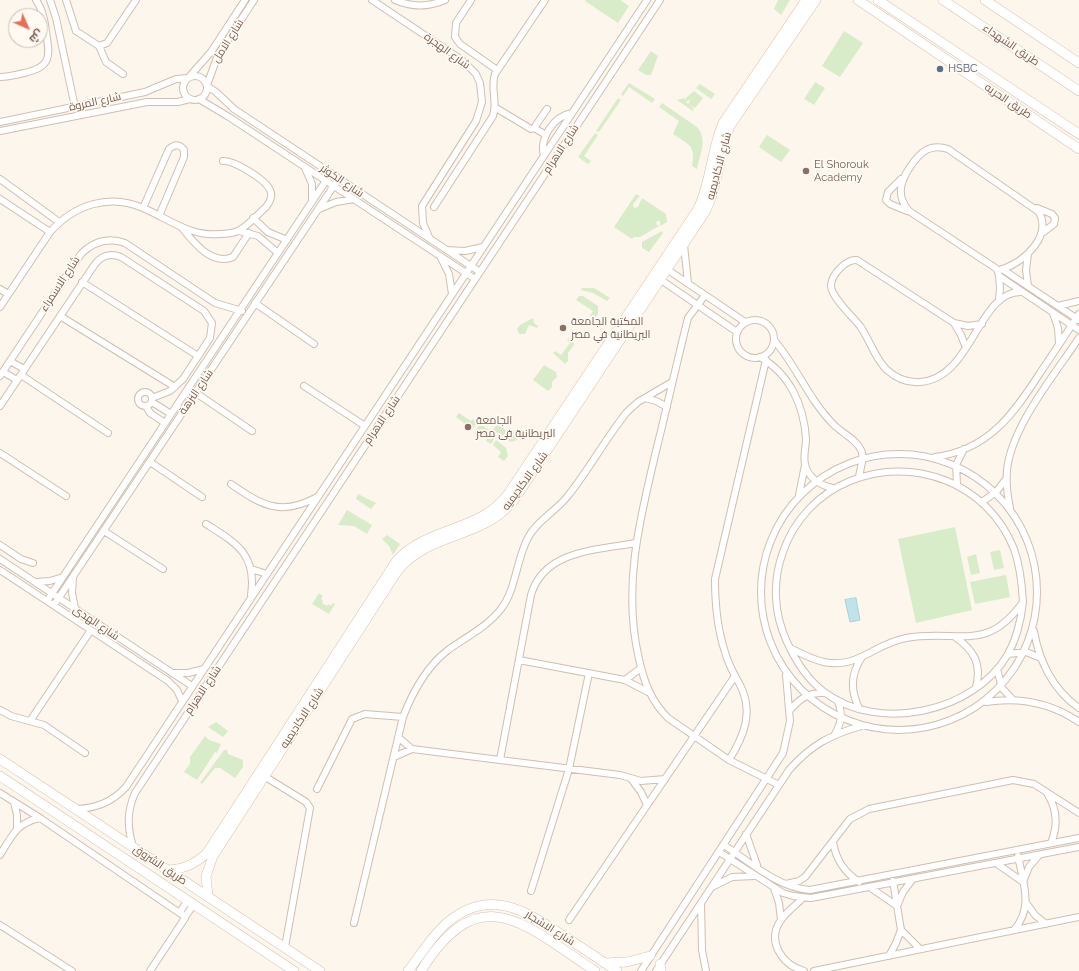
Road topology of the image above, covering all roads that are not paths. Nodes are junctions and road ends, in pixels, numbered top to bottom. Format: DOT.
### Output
graph roads {
  1 [pos="36,0"];
  2 [pos="50,0"];
  3 [pos="66,0"];
  4 [pos="136,0"];
  5 [pos="245,0"];
  6 [pos="254,0"];
  7 [pos="372,0"];
  8 [pos="395,0"];
  9 [pos="445,0"];
  10 [pos="471,0"];
  11 [pos="545,0"];
  12 [pos="647,0"];
  13 [pos="660,0"];
  14 [pos="806,0"];
  15 [pos="816,0"];
  16 [pos="858,0"];
  17 [pos="878,0"];
  18 [pos="943,0"];
  19 [pos="989,1"];
  20 [pos="903,16"];
  21 [pos="896,26"];
  22 [pos="99,46"];
  23 [pos="1079,63"];
  24 [pos="497,70"];
  25 [pos="123,74"];
  26 [pos="0,76"];
  27 [pos="188,78"];
  28 [pos="207,86"];
  29 [pos="1079,91"];
  30 [pos="745,95"];
  31 [pos="190,99"];
  32 [pos="199,99"];
  33 [pos="75,107"];
  34 [pos="496,108"];
  35 [pos="547,108"];
  36 [pos="572,113"];
  37 [pos="0,122"];
  38 [pos="534,128"];
  39 [pos="0,132"];
  40 [pos="1079,134"];
  41 [pos="546,136"];
  42 [pos="1079,149"];
  43 [pos="544,156"];
  44 [pos="224,161"];
  45 [pos="304,166"];
  46 [pos="331,173"];
  47 [pos="339,178"];
  48 [pos="902,178"];
  49 [pos="0,179"];
  50 [pos="326,181"];
  51 [pos="334,186"];
  52 [pos="708,195"];
  53 [pos="0,198"];
  54 [pos="354,199"];
  55 [pos="312,202"];
  56 [pos="1034,206"];
  57 [pos="143,208"];
  58 [pos="319,208"];
  59 [pos="434,208"];
  60 [pos="909,211"];
  61 [pos="159,216"];
  62 [pos="253,218"];
  63 [pos="59,222"];
  64 [pos="182,228"];
  65 [pos="239,231"];
  66 [pos="50,232"];
  67 [pos="1042,232"];
  68 [pos="249,233"];
  69 [pos="430,239"];
  70 [pos="287,240"];
  71 [pos="684,245"];
  72 [pos="483,247"];
  73 [pos="447,250"];
  74 [pos="278,253"];
  75 [pos="1028,254"];
  76 [pos="440,256"];
  77 [pos="471,266"];
  78 [pos="668,270"];
  79 [pos="1000,271"];
  80 [pos="480,272"];
  81 [pos="466,273"];
  82 [pos="475,279"];
  83 [pos="661,280"];
  84 [pos="82,282"];
  85 [pos="688,283"];
  86 [pos="1028,286"];
  87 [pos="0,289"];
  88 [pos="1022,292"];
  89 [pos="8,294"];
  90 [pos="452,294"];
  91 [pos="705,295"];
  92 [pos="999,299"];
  93 [pos="1079,301"];
  94 [pos="255,303"];
  95 [pos="698,305"];
  96 [pos="1058,306"];
  97 [pos="0,307"];
  98 [pos="240,311"];
  99 [pos="249,313"];
  100 [pos="1053,313"];
  101 [pos="60,316"];
  102 [pos="630,318"];
  103 [pos="1078,318"];
  104 [pos="745,322"];
  105 [pos="954,323"];
  106 [pos="982,324"];
  107 [pos="1072,325"];
  108 [pos="1079,330"];
  109 [pos="737,332"];
  110 [pos="1079,338"];
  111 [pos="774,340"];
  112 [pos="314,344"];
  113 [pos="1059,345"];
  114 [pos="966,348"];
  115 [pos="1079,350"];
  116 [pos="1070,352"];
  117 [pos="198,356"];
  118 [pos="763,359"];
  119 [pos="10,361"];
  120 [pos="23,372"];
  121 [pos="1,374"];
  122 [pos="17,380"];
  123 [pos="672,382"];
  124 [pos="304,386"];
  125 [pos="175,387"];
  126 [pos="196,393"];
  127 [pos="645,398"];
  128 [pos="152,400"];
  129 [pos="0,406"];
  130 [pos="146,406"];
  131 [pos="666,407"];
  132 [pos="171,414"];
  133 [pos="165,423"];
  134 [pos="365,426"];
  135 [pos="252,431"];
  136 [pos="108,432"];
  137 [pos="964,449"];
  138 [pos="0,453"];
  139 [pos="862,458"];
  140 [pos="929,458"];
  141 [pos="150,462"];
  142 [pos="805,464"];
  143 [pos="956,464"];
  144 [pos="859,477"];
  145 [pos="1006,478"];
  146 [pos="816,480"];
  147 [pos="230,484"];
  148 [pos="957,484"];
  149 [pos="833,488"];
  150 [pos="996,492"];
  151 [pos="66,496"];
  152 [pos="318,496"];
  153 [pos="202,497"];
  154 [pos="799,497"];
  155 [pos="982,502"];
  156 [pos="1010,512"];
  157 [pos="206,524"];
  158 [pos="104,531"];
  159 [pos="636,543"];
  160 [pos="0,544"];
  161 [pos="277,558"];
  162 [pos="0,559"];
  163 [pos="32,563"];
  164 [pos="286,564"];
  165 [pos="251,568"];
  166 [pos="163,569"];
  167 [pos="0,570"];
  168 [pos="267,574"];
  169 [pos="63,577"];
  170 [pos="73,577"];
  171 [pos="35,582"];
  172 [pos="52,594"];
  173 [pos="59,598"];
  174 [pos="251,598"];
  175 [pos="47,601"];
  176 [pos="1023,602"];
  177 [pos="54,606"];
  178 [pos="75,608"];
  179 [pos="1033,627"];
  180 [pos="91,630"];
  181 [pos="955,637"];
  182 [pos="790,648"];
  183 [pos="1026,652"];
  184 [pos="1008,654"];
  185 [pos="862,656"];
  186 [pos="1040,658"];
  187 [pos="519,660"];
  188 [pos="640,668"];
  189 [pos="204,669"];
  190 [pos="997,669"];
  191 [pos="172,673"];
  192 [pos="589,673"];
  193 [pos="786,674"];
  194 [pos="735,676"];
  195 [pos="625,680"];
  196 [pos="192,686"];
  197 [pos="976,687"];
  198 [pos="1002,688"];
  199 [pos="648,692"];
  200 [pos="825,692"];
  201 [pos="804,697"];
  202 [pos="837,700"];
  203 [pos="1013,700"];
  204 [pos="182,701"];
  205 [pos="982,702"];
  206 [pos="859,708"];
  207 [pos="1079,708"];
  208 [pos="0,710"];
  209 [pos="790,710"];
  210 [pos="403,717"];
  211 [pos="30,721"];
  212 [pos="841,721"];
  213 [pos="1079,722"];
  214 [pos="863,726"];
  215 [pos="835,734"];
  216 [pos="694,736"];
  217 [pos="398,737"];
  218 [pos="412,749"];
  219 [pos="277,750"];
  220 [pos="86,753"];
  221 [pos="394,757"];
  222 [pos="0,759"];
  223 [pos="500,760"];
  224 [pos="729,760"];
  225 [pos="569,769"];
  226 [pos="0,776"];
  227 [pos="264,776"];
  228 [pos="665,779"];
  229 [pos="632,780"];
  230 [pos="767,780"];
  231 [pos="779,785"];
  232 [pos="42,786"];
  233 [pos="126,787"];
  234 [pos="317,789"];
  235 [pos="135,792"];
  236 [pos="1046,792"];
  237 [pos="0,793"];
  238 [pos="34,798"];
  239 [pos="14,802"];
  240 [pos="647,805"];
  241 [pos="77,809"];
  242 [pos="1079,812"];
  243 [pos="40,818"];
  244 [pos="17,828"];
  245 [pos="746,834"];
  246 [pos="1079,838"];
  247 [pos="833,842"];
  248 [pos="1051,843"];
  249 [pos="724,845"];
  250 [pos="133,847"];
  251 [pos="1079,847"];
  252 [pos="1017,850"];
  253 [pos="719,852"];
  254 [pos="734,852"];
  255 [pos="0,855"];
  256 [pos="1039,855"];
  257 [pos="152,859"];
  258 [pos="730,859"];
  259 [pos="1018,859"];
  260 [pos="996,863"];
  261 [pos="757,867"];
  262 [pos="168,870"];
  263 [pos="144,871"];
  264 [pos="892,875"];
  265 [pos="756,876"];
  266 [pos="912,880"];
  267 [pos="859,882"];
  268 [pos="1023,882"];
  269 [pos="894,883"];
  270 [pos="784,884"];
  271 [pos="711,888"];
  272 [pos="774,888"];
  273 [pos="871,888"];
  274 [pos="531,892"];
  275 [pos="208,896"];
  276 [pos="803,898"];
  277 [pos="191,902"];
  278 [pos="701,903"];
  279 [pos="1027,904"];
  280 [pos="897,906"];
  281 [pos="180,912"];
  282 [pos="185,917"];
  283 [pos="1079,917"];
  284 [pos="569,920"];
  285 [pos="781,920"];
  286 [pos="354,923"];
  287 [pos="1046,924"];
  288 [pos="0,925"];
  289 [pos="901,930"];
  290 [pos="1014,930"];
  291 [pos="578,945"];
  292 [pos="285,948"];
  293 [pos="920,949"];
  294 [pos="572,956"];
  295 [pos="650,956"];
  296 [pos="889,956"];
  297 [pos="604,963"];
  298 [pos="659,969"];
  299 [pos="72,971"];
  300 [pos="150,971"];
  301 [pos="294,971"];
  302 [pos="320,971"];
  303 [pos="408,971"];
  304 [pos="421,971"];
  305 [pos="595,971"];
  306 [pos="617,971"];
  307 [pos="641,971"];
  308 [pos="706,971"];
  309 [pos="804,971"];
  310 [pos="814,971"];
  1 -- 26 [label="street"];
  2 -- 33 [label="street"];
  3 -- 22 [label="street"];
  4 -- 22 [label="street"];
  5 -- 27 [label="street, شارع الامل"];
  6 -- 28 [label="street, شارع الامل"];
  7 -- 69 [label="street, شارع الهجرة"];
  8 -- 9 [label="street"];
  10 -- 24 [label="street"];
  11 -- 24 [label="street"];
  12 -- 36 [label="street, شارع الاهرام"];
  13 -- 80 [label="street, شارع الاهرام"];
  14 -- 30 [label="street, شارع الاكاديميه"];
  15 -- 30 [label="street, شارع الاكاديميه"];
  16 -- 21 [label="street, طريق الحريه"];
  17 -- 20 [label="street, طريق الحريه"];
  18 -- 29 [label="street, طريق الشهداء"];
  19 -- 23 [label="street, طريق الشهداء"];
  20 -- 21 [label="street"];
  20 -- 40 [label="street, طريق الحريه"];
  21 -- 42 [label="street, طريق الحريه"];
  22 -- 25 [label="street"];
  24 -- 34 [label="street"];
  27 -- 28 [label="street"];
  27 -- 31 [label="street"];
  27 -- 33 [label="street, شارع المروة"];
  28 -- 32 [label="street"];
  28 -- 46 [label="street, شارع الكوثر"];
  30 -- 52 [label="street, شارع الاكاديميه"];
  31 -- 32 [label="street"];
  31 -- 39 [label="street, شارع المروة"];
  32 -- 45 [label="street, شارع الكوثر"];
  33 -- 37 [label="street, شارع المروة"];
  34 -- 38 [label="street"];
  34 -- 59 [label="street"];
  35 -- 38 [label="street"];
  36 -- 41 [label="street"];
  36 -- 43 [label="street, شارع الاهرام"];
  38 -- 41 [label="street"];
  41 -- 43 [label="street"];
  43 -- 72 [label="street, شارع الاهرام"];
  44 -- 62 [label="street"];
  45 -- 50 [label="street, شارع الكوثر"];
  45 -- 55 [label="street"];
  46 -- 47 [label="street, شارع الكوثر"];
  46 -- 50 [label="street, شارع النزهة"];
  47 -- 51 [label="street, شارع النزهة"];
  47 -- 69 [label="street, شارع الكوثر"];
  48 -- 56 [label="street"];
  48 -- 60 [label="street"];
  48 -- 60 [label="street"];
  49 -- 63 [label="street"];
  50 -- 51 [label="street, شارع الكوثر"];
  50 -- 55 [label="street, شارع النزهة"];
  51 -- 54 [label="street, شارع الكوثر"];
  51 -- 58 [label="street, شارع النزهة"];
  52 -- 71 [label="street, شارع الاكاديميه"];
  52 -- 102 [label="street, شارع الاكاديميه"];
  53 -- 66 [label="street"];
  54 -- 58 [label="street"];
  54 -- 76 [label="street, شارع الكوثر"];
  55 -- 70 [label="street, شارع النزهة"];
  56 -- 67 [label="street"];
  56 -- 67 [label="street"];
  57 -- 61 [label="street"];
  57 -- 61 [label="street"];
  57 -- 63 [label="street"];
  58 -- 94 [label="street, شارع النزهة"];
  60 -- 79 [label="street"];
  61 -- 64 [label="street"];
  62 -- 65 [label="street"];
  62 -- 70 [label="street"];
  63 -- 66 [label="street"];
  64 -- 65 [label="street"];
  64 -- 68 [label="street"];
  65 -- 68 [label="street"];
  66 -- 89 [label="street"];
  67 -- 75 [label="street"];
  68 -- 74 [label="street"];
  69 -- 73 [label="street, شارع الكوثر"];
  70 -- 74 [label="street, شارع النزهة"];
  71 -- 78 [label="street, شارع الاكاديميه"];
  71 -- 85 [label="street"];
  72 -- 73 [label="street"];
  72 -- 77 [label="street, شارع الاهرام"];
  73 -- 77 [label="street, شارع الكوثر"];
  74 -- 98 [label="street, شارع النزهة"];
  75 -- 79 [label="street"];
  75 -- 86 [label="street"];
  76 -- 81 [label="street, شارع الكوثر"];
  76 -- 90 [label="street"];
  77 -- 80 [label="street, شارع الكوثر"];
  77 -- 81 [label="street, شارع الاهرام"];
  78 -- 83 [label="street, شارع الاكاديميه"];
  78 -- 85 [label="street"];
  79 -- 86 [label="street"];
  79 -- 88 [label="street"];
  79 -- 92 [label="street"];
  80 -- 82 [label="street, شارع الاهرام"];
  81 -- 82 [label="street, شارع الكوثر"];
  81 -- 90 [label="street, شارع الاهرام"];
  82 -- 164 [label="street, شارع الاهرام"];
  83 -- 95 [label="street"];
  83 -- 102 [label="street, شارع الاكاديميه"];
  84 -- 101 [label="street"];
  84 -- 117 [label="street"];
  84 -- 117 [label="street"];
  85 -- 91 [label="street"];
  86 -- 96 [label="street"];
  87 -- 89 [label="street"];
  88 -- 92 [label="street"];
  88 -- 100 [label="street"];
  89 -- 97 [label="street"];
  90 -- 134 [label="street, شارع الاهرام"];
  91 -- 95 [label="street"];
  91 -- 104 [label="street"];
  92 -- 106 [label="street"];
  93 -- 96 [label="street"];
  94 -- 99 [label="street, شارع النزهة"];
  94 -- 112 [label="street"];
  95 -- 109 [label="street"];
  95 -- 123 [label="street"];
  96 -- 103 [label="street"];
  98 -- 99 [label="street, شارع الاسمراء"];
  98 -- 119 [label="street, شارع الاسمراء"];
  98 -- 132 [label="street, شارع النزهة"];
  99 -- 126 [label="street, شارع النزهة"];
  100 -- 107 [label="street"];
  100 -- 113 [label="street"];
  101 -- 120 [label="street"];
  101 -- 125 [label="street"];
  102 -- 219 [label="street, شارع الاكاديميه"];
  103 -- 107 [label="street"];
  104 -- 109 [label="street"];
  104 -- 111 [label="street"];
  105 -- 106 [label="street"];
  105 -- 114 [label="street"];
  105 -- 114 [label="street"];
  106 -- 114 [label="street"];
  107 -- 108 [label="street"];
  107 -- 113 [label="street"];
  109 -- 118 [label="street"];
  110 -- 116 [label="street"];
  111 -- 118 [label="street"];
  111 -- 139 [label="street"];
  113 -- 137 [label="street"];
  115 -- 116 [label="street"];
  116 -- 145 [label="street"];
  117 -- 125 [label="street"];
  118 -- 142 [label="street"];
  118 -- 194 [label="street"];
  119 -- 120 [label="street"];
  119 -- 121 [label="street, شارع الاسمراء"];
  120 -- 122 [label="street"];
  120 -- 136 [label="street"];
  121 -- 122 [label="street"];
  122 -- 129 [label="street"];
  123 -- 127 [label="street"];
  123 -- 131 [label="street"];
  124 -- 134 [label="street"];
  125 -- 128 [label="street"];
  126 -- 135 [label="street"];
  126 -- 141 [label="street, شارع النزهة"];
  127 -- 131 [label="street"];
  127 -- 210 [label="street"];
  128 -- 130 [label="street"];
  128 -- 130 [label="street"];
  128 -- 132 [label="street"];
  130 -- 133 [label="street"];
  131 -- 159 [label="street"];
  132 -- 133 [label="street, شارع النزهة"];
  133 -- 169 [label="street, شارع النزهة"];
  134 -- 152 [label="street, شارع الاهرام"];
  137 -- 140 [label="street"];
  137 -- 143 [label="street"];
  138 -- 151 [label="street"];
  139 -- 140 [label="street"];
  139 -- 144 [label="street"];
  139 -- 146 [label="street"];
  140 -- 143 [label="street"];
  141 -- 153 [label="street"];
  141 -- 158 [label="street, شارع النزهة"];
  142 -- 146 [label="street"];
  142 -- 154 [label="street"];
  143 -- 148 [label="street"];
  143 -- 150 [label="street"];
  144 -- 148 [label="street"];
  144 -- 149 [label="street"];
  145 -- 150 [label="street"];
  145 -- 156 [label="street"];
  146 -- 149 [label="street"];
  146 -- 154 [label="street"];
  147 -- 152 [label="street"];
  148 -- 155 [label="street"];
  149 -- 182 [label="street"];
  150 -- 155 [label="street"];
  150 -- 156 [label="street"];
  152 -- 161 [label="street, شارع الاهرام"];
  154 -- 193 [label="street"];
  155 -- 176 [label="street"];
  156 -- 179 [label="street"];
  157 -- 165 [label="street"];
  158 -- 166 [label="street"];
  158 -- 170 [label="street, شارع النزهة"];
  159 -- 187 [label="street"];
  159 -- 188 [label="street"];
  160 -- 163 [label="street"];
  161 -- 164 [label="street"];
  161 -- 168 [label="street, شارع الاهرام"];
  162 -- 171 [label="street, شارع الهدى"];
  164 -- 235 [label="street, شارع الاهرام"];
  165 -- 168 [label="street"];
  165 -- 174 [label="street"];
  167 -- 175 [label="street, شارع الهدى"];
  168 -- 174 [label="street, شارع الاهرام"];
  169 -- 171 [label="street"];
  169 -- 172 [label="street, شارع النزهة"];
  170 -- 173 [label="street, شارع النزهة"];
  170 -- 178 [label="street"];
  171 -- 172 [label="street, شارع الهدى"];
  172 -- 173 [label="street, شارع الهدى"];
  172 -- 175 [label="street, شارع النزهة"];
  173 -- 177 [label="street, شارع النزهة"];
  173 -- 178 [label="street, شارع الهدى"];
  174 -- 189 [label="street, شارع الاهرام"];
  175 -- 177 [label="street, شارع الهدى"];
  176 -- 181 [label="street"];
  176 -- 184 [label="street"];
  177 -- 180 [label="street, شارع الهدى"];
  178 -- 191 [label="street, شارع الهدى"];
  179 -- 183 [label="street"];
  179 -- 186 [label="street"];
  180 -- 204 [label="street, شارع الهدى"];
  180 -- 211 [label="street"];
  181 -- 185 [label="street"];
  181 -- 197 [label="street"];
  182 -- 185 [label="street"];
  182 -- 200 [label="street"];
  183 -- 184 [label="street"];
  183 -- 186 [label="street"];
  183 -- 198 [label="street"];
  184 -- 190 [label="street"];
  185 -- 206 [label="street"];
  186 -- 207 [label="street"];
  187 -- 192 [label="street"];
  187 -- 223 [label="street"];
  188 -- 195 [label="street"];
  188 -- 199 [label="street"];
  189 -- 191 [label="street"];
  189 -- 196 [label="street, شارع الاهرام"];
  190 -- 197 [label="street"];
  190 -- 198 [label="street"];
  191 -- 196 [label="street, شارع الهدى"];
  192 -- 195 [label="street"];
  192 -- 225 [label="street"];
  193 -- 201 [label="street"];
  193 -- 209 [label="street"];
  194 -- 216 [label="street"];
  194 -- 224 [label="street"];
  195 -- 199 [label="street"];
  196 -- 204 [label="street, شارع الاهرام"];
  197 -- 206 [label="street"];
  198 -- 203 [label="street"];
  198 -- 205 [label="street"];
  199 -- 216 [label="street"];
  200 -- 201 [label="street"];
  200 -- 202 [label="street"];
  201 -- 209 [label="street"];
  201 -- 212 [label="street"];
  202 -- 206 [label="street"];
  202 -- 212 [label="street"];
  203 -- 205 [label="street"];
  203 -- 213 [label="street"];
  204 -- 233 [label="street, شارع الاهرام"];
  205 -- 214 [label="street"];
  208 -- 211 [label="street"];
  209 -- 230 [label="street"];
  210 -- 217 [label="street"];
  210 -- 234 [label="street"];
  211 -- 220 [label="street"];
  212 -- 214 [label="street"];
  212 -- 215 [label="street"];
  214 -- 215 [label="street"];
  215 -- 231 [label="street"];
  216 -- 224 [label="street"];
  216 -- 228 [label="street"];
  217 -- 218 [label="street"];
  217 -- 221 [label="street"];
  218 -- 221 [label="street"];
  218 -- 223 [label="street"];
  219 -- 227 [label="street, شارع الاكاديميه"];
  219 -- 262 [label="street, شارع الاكاديميه"];
  221 -- 286 [label="street"];
  222 -- 232 [label="street, طريق الشروق"];
  223 -- 225 [label="street"];
  224 -- 230 [label="street"];
  225 -- 229 [label="street"];
  225 -- 274 [label="street"];
  226 -- 238 [label="street, طريق الشروق"];
  227 -- 275 [label="street, شارع الاكاديميه"];
  227 -- 292 [label="street"];
  228 -- 229 [label="street"];
  228 -- 240 [label="street"];
  229 -- 240 [label="street"];
  230 -- 231 [label="street"];
  230 -- 249 [label="street"];
  231 -- 245 [label="street"];
  232 -- 238 [label="street"];
  232 -- 241 [label="street, طريق الشروق"];
  233 -- 235 [label="street"];
  233 -- 241 [label="street, شارع الاهرام"];
  235 -- 250 [label="street, شارع الاهرام"];
  236 -- 242 [label="street"];
  236 -- 247 [label="street"];
  236 -- 248 [label="street"];
  237 -- 239 [label="street"];
  238 -- 263 [label="street, طريق الشروق"];
  239 -- 243 [label="street"];
  239 -- 244 [label="street"];
  240 -- 284 [label="street"];
  241 -- 250 [label="street, طريق الشروق"];
  243 -- 244 [label="street"];
  243 -- 281 [label="street"];
  244 -- 255 [label="street"];
  245 -- 254 [label="street"];
  245 -- 261 [label="street"];
  246 -- 248 [label="street"];
  247 -- 267 [label="street"];
  247 -- 270 [label="street"];
  248 -- 252 [label="street"];
  249 -- 253 [label="street"];
  249 -- 254 [label="street"];
  250 -- 257 [label="street, طريق الشروق"];
  251 -- 256 [label="street"];
  252 -- 259 [label="street"];
  252 -- 264 [label="street"];
  253 -- 258 [label="street"];
  253 -- 295 [label="street"];
  254 -- 258 [label="street"];
  254 -- 261 [label="street"];
  256 -- 259 [label="street"];
  256 -- 268 [label="street"];
  257 -- 262 [label="street, طريق الشروق"];
  257 -- 263 [label="street"];
  258 -- 265 [label="street"];
  258 -- 271 [label="street"];
  259 -- 260 [label="street"];
  259 -- 268 [label="street"];
  260 -- 266 [label="street"];
  260 -- 268 [label="street"];
  261 -- 270 [label="street"];
  262 -- 275 [label="street, طريق الشروق"];
  263 -- 277 [label="street, طريق الشروق"];
  264 -- 267 [label="street"];
  264 -- 269 [label="street"];
  265 -- 271 [label="street"];
  265 -- 272 [label="street"];
  266 -- 269 [label="street"];
  266 -- 280 [label="street"];
  267 -- 270 [label="street"];
  268 -- 279 [label="street"];
  269 -- 273 [label="street"];
  269 -- 280 [label="street"];
  271 -- 278 [label="street"];
  272 -- 276 [label="street"];
  272 -- 285 [label="street"];
  273 -- 276 [label="street"];
  273 -- 280 [label="street"];
  275 -- 292 [label="street, طريق الشروق"];
  276 -- 285 [label="street"];
  277 -- 281 [label="street"];
  277 -- 282 [label="street"];
  277 -- 301 [label="street, طريق الشروق"];
  278 -- 298 [label="street"];
  278 -- 308 [label="street"];
  279 -- 287 [label="street"];
  279 -- 290 [label="street"];
  280 -- 289 [label="street"];
  281 -- 282 [label="street"];
  282 -- 300 [label="street"];
  283 -- 287 [label="street"];
  285 -- 309 [label="street"];
  287 -- 290 [label="street"];
  288 -- 299 [label="street"];
  289 -- 293 [label="street"];
  289 -- 296 [label="street"];
  290 -- 293 [label="street"];
  291 -- 294 [label="street"];
  291 -- 297 [label="street, شارع الاشجار"];
  291 -- 303 [label="street, شارع الاشجار"];
  292 -- 302 [label="street, طريق الشروق"];
  293 -- 296 [label="street"];
  294 -- 304 [label="street, شارع الاشجار"];
  294 -- 305 [label="street, شارع الاشجار"];
  295 -- 297 [label="street"];
  295 -- 307 [label="street"];
  296 -- 310 [label="street"];
  297 -- 306 [label="street, شارع الاشجار"];
}
